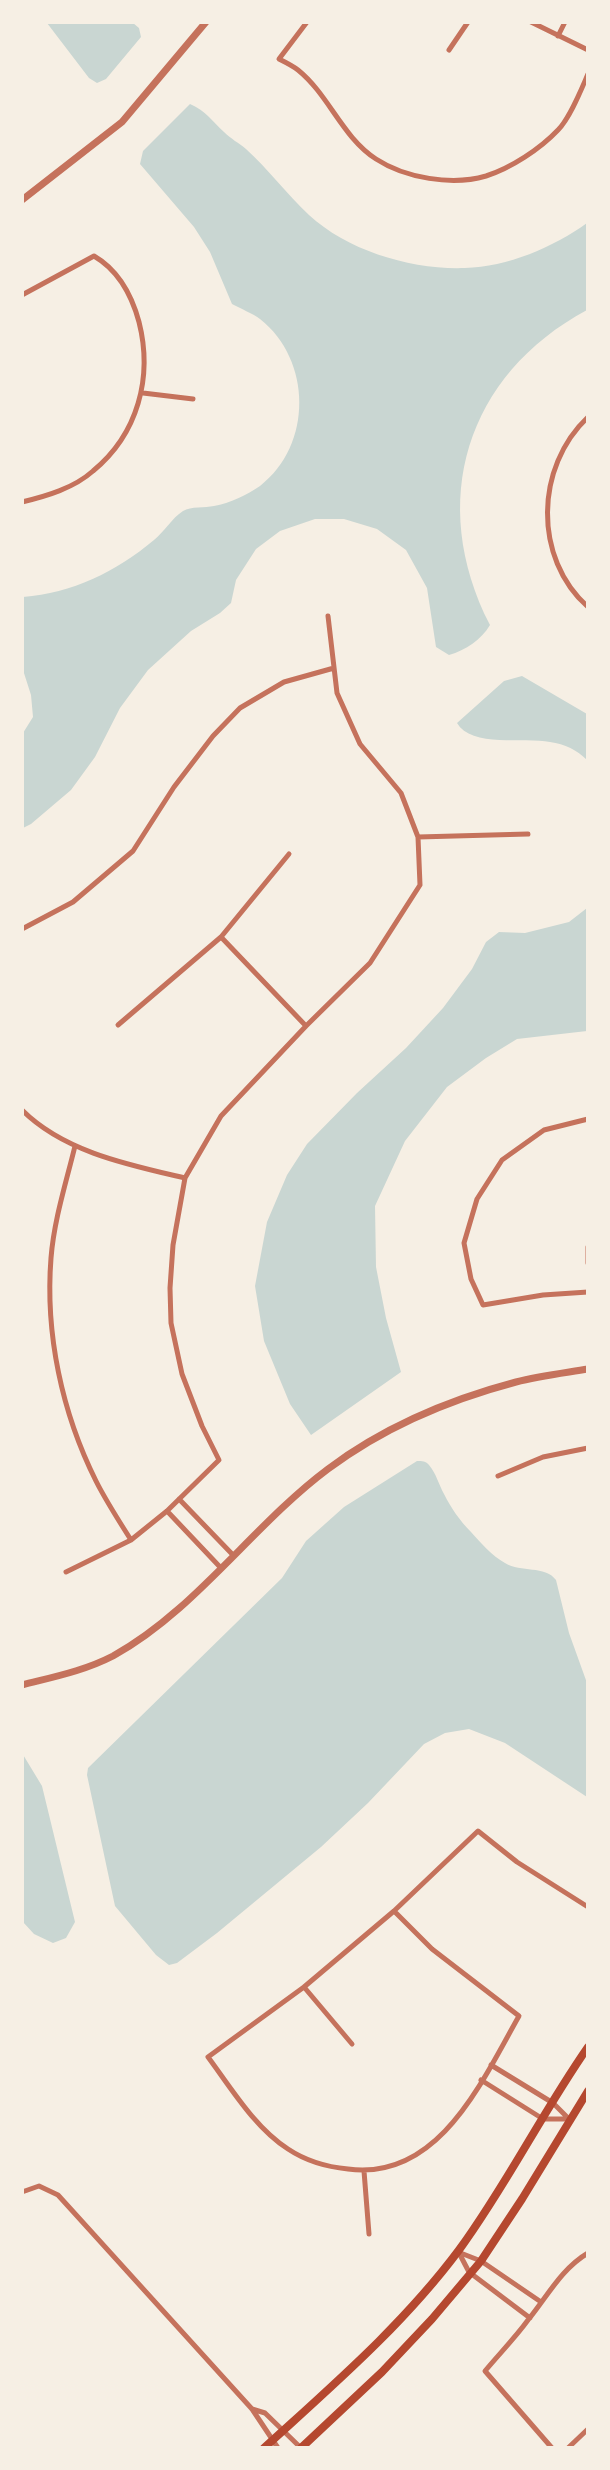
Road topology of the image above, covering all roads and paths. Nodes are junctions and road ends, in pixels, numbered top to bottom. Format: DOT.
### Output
graph roads {
  1 [pos="206,22"];
  2 [pos="307,22"];
  3 [pos="468,22"];
  4 [pos="531,22"];
  5 [pos="565,22"];
  6 [pos="542,25"];
  7 [pos="558,36"];
  8 [pos="449,50"];
  9 [pos="588,50"];
  10 [pos="588,74"];
  11 [pos="22,200"];
  12 [pos="22,295"];
  13 [pos="143,393"];
  14 [pos="193,399"];
  15 [pos="588,417"];
  16 [pos="22,502"];
  17 [pos="588,607"];
  18 [pos="328,616"];
  19 [pos="334,668"];
  20 [pos="528,834"];
  21 [pos="418,837"];
  22 [pos="289,854"];
  23 [pos="22,929"];
  24 [pos="221,937"];
  25 [pos="118,1025"];
  26 [pos="306,1026"];
  27 [pos="22,1110"];
  28 [pos="588,1119"];
  29 [pos="75,1146"];
  30 [pos="185,1178"];
  31 [pos="588,1247"];
  32 [pos="588,1263"];
  33 [pos="588,1292"];
  34 [pos="588,1369"];
  35 [pos="588,1448"];
  36 [pos="498,1476"];
  37 [pos="179,1499"];
  38 [pos="167,1511"];
  39 [pos="131,1540"];
  40 [pos="233,1555"];
  41 [pos="220,1568"];
  42 [pos="66,1572"];
  43 [pos="22,1685"];
  44 [pos="588,1907"];
  45 [pos="394,1911"];
  46 [pos="304,1987"];
  47 [pos="352,2044"];
  48 [pos="588,2047"];
  49 [pos="491,2065"];
  50 [pos="481,2080"];
  51 [pos="588,2091"];
  52 [pos="553,2103"];
  53 [pos="543,2119"];
  54 [pos="569,2119"];
  55 [pos="364,2171"];
  56 [pos="22,2192"];
  57 [pos="369,2234"];
  58 [pos="458,2251"];
  59 [pos="588,2253"];
  60 [pos="481,2260"];
  61 [pos="469,2272"];
  62 [pos="541,2302"];
  63 [pos="530,2318"];
  64 [pos="252,2409"];
  65 [pos="588,2429"];
  66 [pos="284,2430"];
  67 [pos="275,2444"];
  68 [pos="264,2448"];
  69 [pos="301,2448"];
  70 [pos="552,2448"];
  71 [pos="568,2448"];
  1 -- 11 [label="street"];
  2 -- 10 [label="street"];
  3 -- 8 [label="street"];
  4 -- 6 [label="street"];
  5 -- 7 [label="street"];
  6 -- 7 [label="street"];
  7 -- 9 [label="street"];
  12 -- 13 [label="street"];
  13 -- 14 [label="street"];
  13 -- 16 [label="street"];
  15 -- 17 [label="street"];
  18 -- 19 [label="street"];
  19 -- 21 [label="street"];
  19 -- 23 [label="street"];
  20 -- 21 [label="street"];
  21 -- 26 [label="street"];
  22 -- 24 [label="street"];
  24 -- 25 [label="street"];
  24 -- 26 [label="street"];
  26 -- 30 [label="street"];
  27 -- 29 [label="street"];
  28 -- 33 [label="street"];
  29 -- 30 [label="street"];
  29 -- 39 [label="street"];
  30 -- 37 [label="street"];
  31 -- 32 [label="street"];
  34 -- 40 [label="street"];
  35 -- 36 [label="street"];
  37 -- 38 [label="street"];
  37 -- 40 [label="street"];
  38 -- 39 [label="street"];
  38 -- 41 [label="street"];
  39 -- 42 [label="street"];
  40 -- 41 [label="street"];
  41 -- 43 [label="street"];
  44 -- 45 [label="street"];
  45 -- 46 [label="street"];
  45 -- 49 [label="street"];
  46 -- 47 [label="street"];
  46 -- 55 [label="street"];
  48 -- 52 [label="main road"];
  49 -- 50 [label="street"];
  49 -- 52 [label="street"];
  50 -- 53 [label="street"];
  50 -- 55 [label="street"];
  51 -- 54 [label="main road"];
  52 -- 53 [label="main road"];
  52 -- 54 [label="street"];
  53 -- 54 [label="street"];
  53 -- 58 [label="main road"];
  54 -- 60 [label="main road"];
  55 -- 57 [label="street"];
  56 -- 64 [label="street"];
  58 -- 60 [label="street"];
  58 -- 61 [label="street"];
  58 -- 66 [label="main road"];
  59 -- 62 [label="street"];
  60 -- 61 [label="main road"];
  60 -- 62 [label="street"];
  61 -- 63 [label="street"];
  61 -- 69 [label="main road"];
  62 -- 63 [label="street"];
  63 -- 70 [label="street"];
  64 -- 66 [label="street"];
  64 -- 67 [label="street"];
  65 -- 71 [label="street"];
  66 -- 67 [label="main road"];
  66 -- 69 [label="street"];
  67 -- 68 [label="main road"];
}
